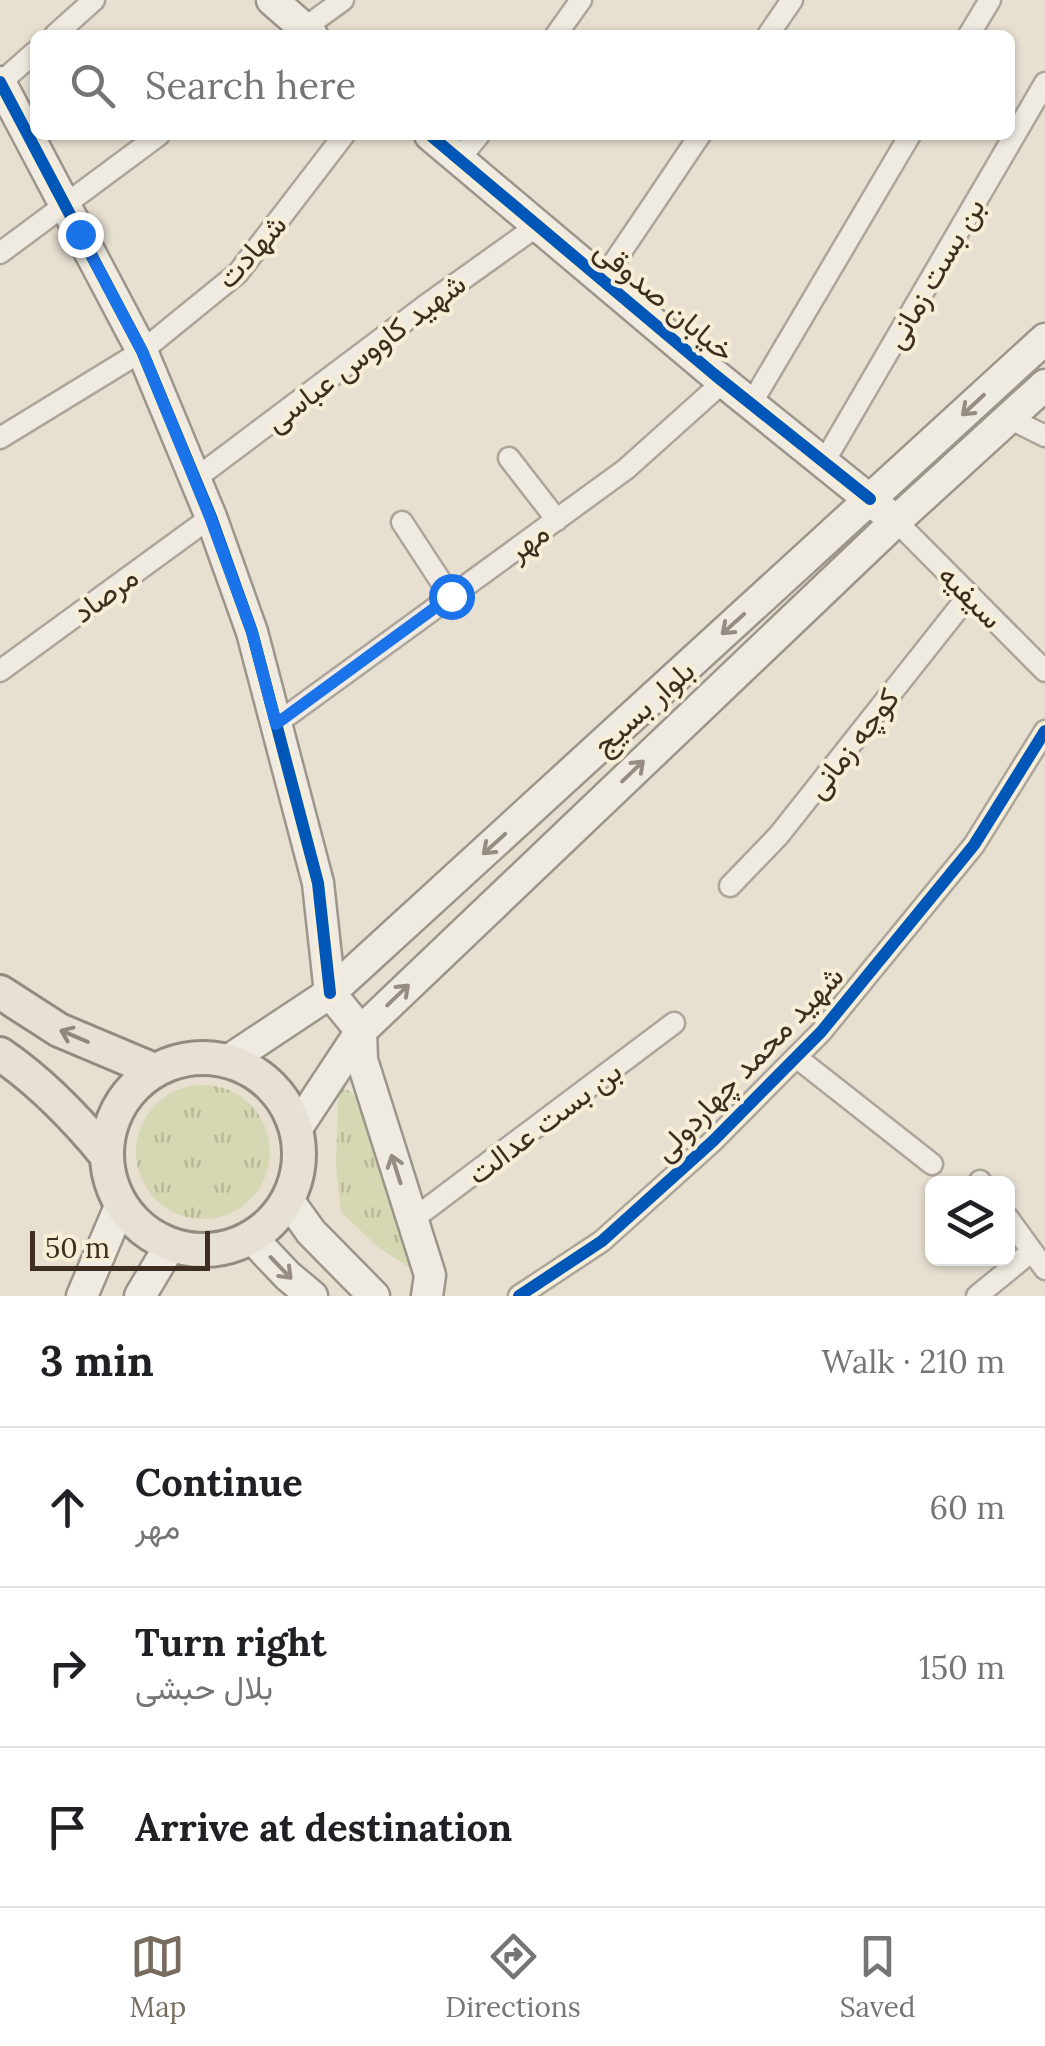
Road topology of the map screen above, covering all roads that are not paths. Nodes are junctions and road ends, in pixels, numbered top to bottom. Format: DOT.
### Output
graph roads {
  1 [pos="94,0"];
  2 [pos="272,0"];
  3 [pos="343,0"];
  4 [pos="581,0"];
  5 [pos="792,0"];
  6 [pos="990,0"];
  7 [pos="61,30"];
  8 [pos="301,30"];
  9 [pos="308,30"];
  10 [pos="560,30"];
  11 [pos="771,30"];
  12 [pos="972,30"];
  13 [pos="30,56"];
  14 [pos="0,83"];
  15 [pos="1045,83"];
  16 [pos="1015,134"];
  17 [pos="30,139"];
  18 [pos="31,140"];
  19 [pos="152,140"];
  20 [pos="340,140"];
  21 [pos="436,140"];
  22 [pos="475,140"];
  23 [pos="697,140"];
  24 [pos="907,140"];
  25 [pos="1012,140"];
  26 [pos="459,160"];
  27 [pos="65,204"];
  28 [pos="537,226"];
  29 [pos="0,253"];
  30 [pos="602,280"];
  31 [pos="1045,339"];
  32 [pos="142,351"];
  33 [pos="723,382"];
  34 [pos="1045,385"];
  35 [pos="750,404"];
  36 [pos="1009,418"];
  37 [pos="1045,436"];
  38 [pos="0,438"];
  39 [pos="509,458"];
  40 [pos="824,462"];
  41 [pos="195,479"];
  42 [pos="870,499"];
  43 [pos="210,517"];
  44 [pos="556,520"];
  45 [pos="896,521"];
  46 [pos="402,522"];
  47 [pos="969,594"];
  48 [pos="451,596"];
  49 [pos="0,671"];
  50 [pos="1045,671"];
  51 [pos="276,724"];
  52 [pos="1045,732"];
  53 [pos="730,886"];
  54 [pos="0,992"];
  55 [pos="330,994"];
  56 [pos="674,1022"];
  57 [pos="361,1031"];
  58 [pos="0,1054"];
  59 [pos="796,1057"];
  60 [pos="228,1060"];
  61 [pos="154,1070"];
  62 [pos="297,1128"];
  63 [pos="106,1155"];
  64 [pos="932,1164"];
  65 [pos="288,1200"];
  66 [pos="120,1204"];
  67 [pos="412,1220"];
  68 [pos="1015,1228"];
  69 [pos="252,1237"];
  70 [pos="171,1244"];
  71 [pos="1032,1251"];
  72 [pos="1045,1269"];
  73 [pos="82,1296"];
  74 [pos="140,1296"];
  75 [pos="312,1296"];
  76 [pos="374,1296"];
  77 [pos="428,1296"];
  78 [pos="519,1296"];
  79 [pos="978,1296"];
  1 -- 7 [label="street"];
  2 -- 8 [label="main road"];
  3 -- 9 [label="street"];
  4 -- 10 [label="street"];
  5 -- 11 [label="street"];
  6 -- 12 [label="street"];
  13 -- 14 [label="street"];
  14 -- 17 [label="main road"];
  15 -- 16 [label="street, بن بست زمانی"];
  18 -- 27 [label="main road"];
  19 -- 27 [label="street"];
  20 -- 32 [label="street, شهادت"];
  21 -- 26 [label="main road, خیابان صدوقی"];
  22 -- 26 [label="street"];
  23 -- 30 [label="street"];
  24 -- 35 [label="street"];
  25 -- 40 [label="street, بن بست زمانی"];
  26 -- 28 [label="main road, خیابان صدوقی"];
  27 -- 29 [label="street"];
  27 -- 32 [label="main road"];
  28 -- 30 [label="main road, خیابان صدوقی"];
  28 -- 41 [label="street, شهید کاووس عباسی"];
  30 -- 33 [label="main road, خیابان صدوقی"];
  31 -- 42 [label="main road, بلوار بسیج, one-way"];
  32 -- 38 [label="street, شهادت"];
  32 -- 41 [label="main road"];
  33 -- 35 [label="main road, خیابان صدوقی"];
  33 -- 44 [label="street, مهر"];
  34 -- 36 [label="main road, بلوار بسیج"];
  35 -- 40 [label="main road, خیابان صدوقی"];
  36 -- 37 [label="street"];
  36 -- 45 [label="main road, بلوار بسیج"];
  39 -- 44 [label="street"];
  40 -- 42 [label="main road, خیابان صدوقی"];
  41 -- 43 [label="main road"];
  42 -- 45 [label="main road, خیابان صدوقی"];
  42 -- 55 [label="main road, بلوار بسیج, one-way"];
  43 -- 49 [label="street, مرصاد"];
  43 -- 51 [label="main road"];
  44 -- 48 [label="street, مهر"];
  45 -- 47 [label="street, سیفیه"];
  57 -- 45 [label="main road, بلوار بسیج, one-way"];
  46 -- 48 [label="street"];
  47 -- 50 [label="street, سیفیه"];
  47 -- 53 [label="street, کوچه زمانی"];
  48 -- 51 [label="street, مهر"];
  51 -- 55 [label="main road"];
  52 -- 59 [label="street, شهید محمد چهاردولی"];
  61 -- 54 [label="main road, one-way"];
  55 -- 57 [label="main road"];
  55 -- 60 [label="main road, بلوار بسیج"];
  56 -- 67 [label="street, بن بست عدالت"];
  57 -- 62 [label="main road, بلوار بسیج"];
  67 -- 57 [label="main road, one-way"];
  58 -- 63 [label="main road"];
  59 -- 64 [label="street"];
  59 -- 78 [label="street, شهید محمد چهاردولی"];
  60 -- 61 [label="main road"];
  60 -- 62 [label="main road"];
  61 -- 63 [label="main road"];
  62 -- 65 [label="main road"];
  63 -- 66 [label="main road"];
  65 -- 69 [label="main road"];
  65 -- 76 [label="main road"];
  66 -- 70 [label="main road"];
  66 -- 73 [label="main road"];
  67 -- 77 [label="main road"];
  68 -- 71 [label="street"];
  69 -- 70 [label="main road"];
  69 -- 75 [label="main road, one-way"];
  70 -- 74 [label="main road"];
  71 -- 72 [label="street"];
  71 -- 79 [label="street"];
}
